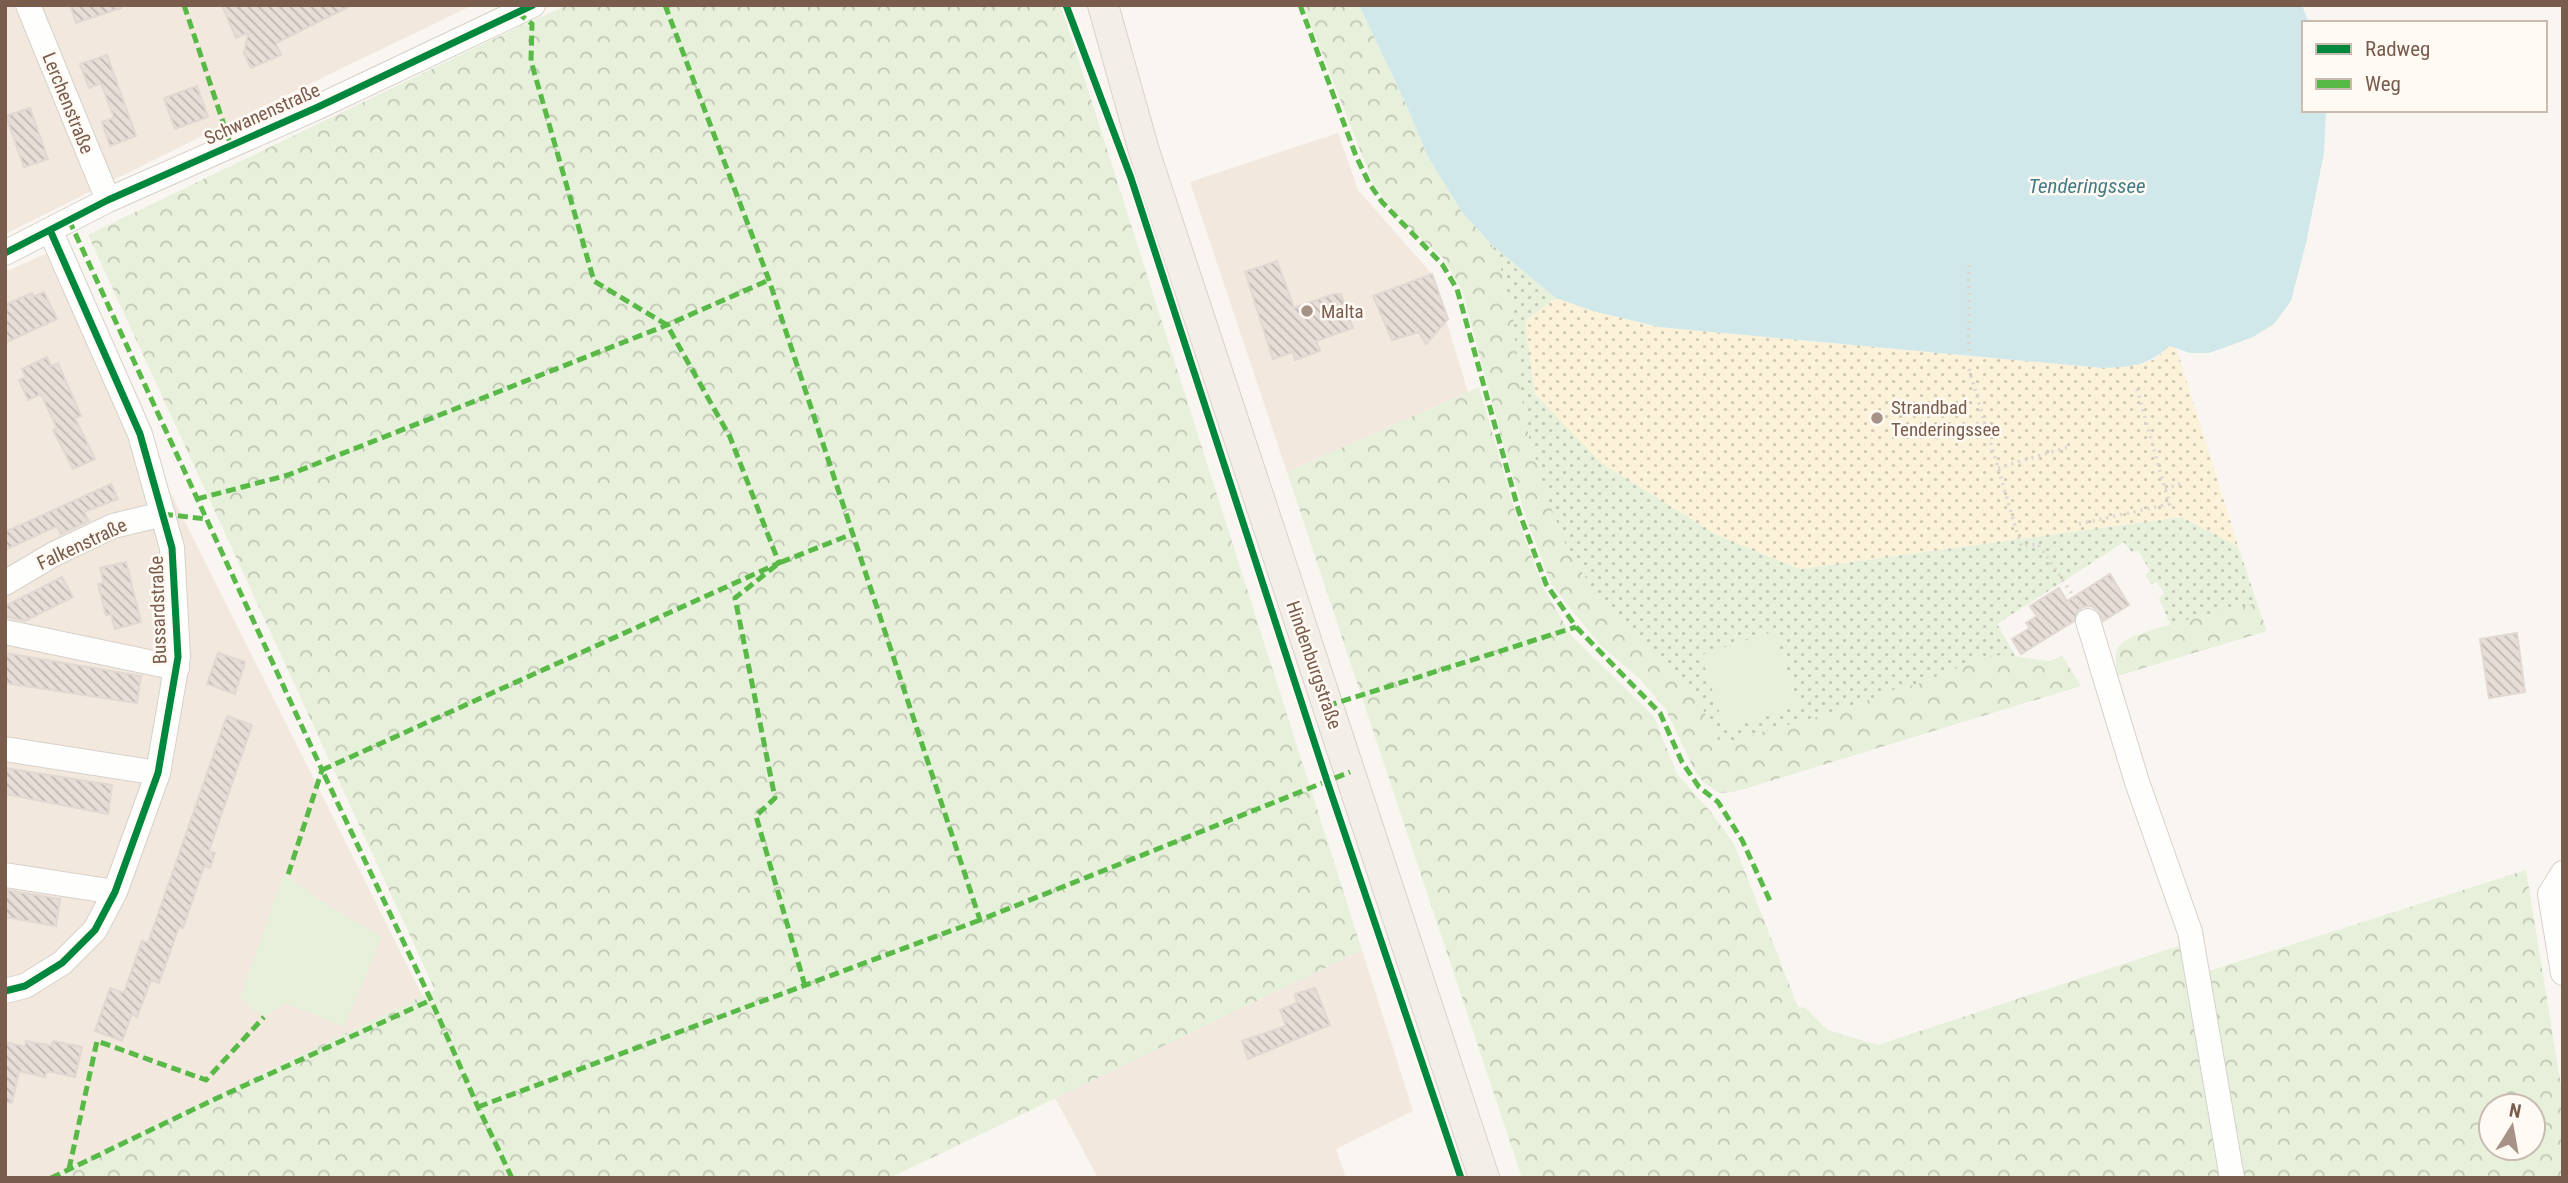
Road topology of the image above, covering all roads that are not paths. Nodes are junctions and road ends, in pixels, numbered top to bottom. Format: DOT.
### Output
graph roads {
  1 [pos="29,5"];
  2 [pos="1089,5"];
  3 [pos="1103,5"];
  4 [pos="521,7"];
  5 [pos="1144,151"];
  6 [pos="108,200"];
  7 [pos="50,230"];
  8 [pos="5,253"];
  9 [pos="163,514"];
  10 [pos="5,583"];
  11 [pos="2088,621"];
  12 [pos="5,632"];
  13 [pos="177,668"];
  14 [pos="5,749"];
  15 [pos="158,773"];
  16 [pos="2563,873"];
  17 [pos="5,875"];
  18 [pos="115,892"];
  19 [pos="2563,973"];
  20 [pos="5,991"];
  21 [pos="1484,1178"];
  22 [pos="2232,1178"];
  1 -- 6 [label="street, Lerchenstraße"];
  2 -- 5 [label="main road, Hindenburgstraße"];
  3 -- 5 [label="main road, Hindenburgstraße"];
  4 -- 6 [label="street, Schwanenstraße"];
  5 -- 21 [label="main road, Hindenburgstraße"];
  6 -- 7 [label="street, Schwanenstraße"];
  7 -- 8 [label="street, Schwanenstraße"];
  7 -- 9 [label="street, Bussardstraße"];
  9 -- 10 [label="street, Falkenstraße"];
  9 -- 13 [label="street, Bussardstraße"];
  11 -- 22 [label="street"];
  12 -- 13 [label="street"];
  13 -- 15 [label="street, Bussardstraße"];
  14 -- 15 [label="street"];
  15 -- 18 [label="street, Bussardstraße"];
  16 -- 19 [label="street"];
  17 -- 18 [label="street"];
  18 -- 20 [label="street, Bussardstraße"];
}
